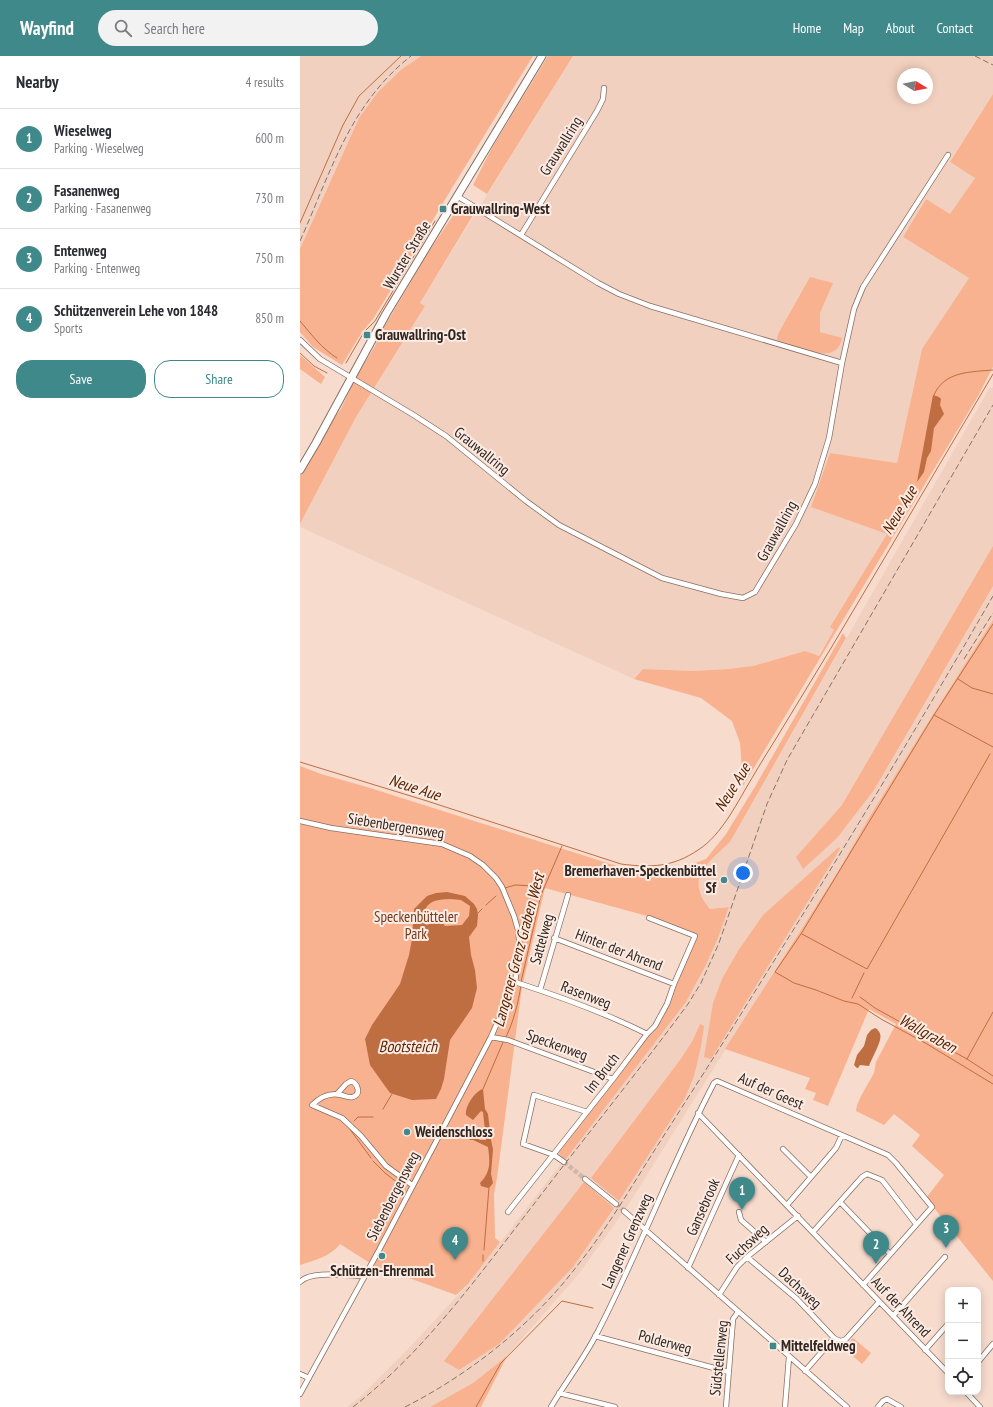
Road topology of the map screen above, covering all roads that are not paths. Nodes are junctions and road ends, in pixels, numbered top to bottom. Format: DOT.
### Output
graph roads {
  1 [pos="542,56"];
  2 [pos="604,88"];
  3 [pos="948,155"];
  4 [pos="457,196"];
  5 [pos="521,235"];
  6 [pos="300,340"];
  7 [pos="842,363"];
  8 [pos="351,378"];
  9 [pos="300,470"];
  10 [pos="300,821"];
  11 [pos="568,895"];
  12 [pos="649,918"];
  13 [pos="554,938"];
  14 [pos="519,984"];
  15 [pos="674,984"];
  16 [pos="540,990"];
  17 [pos="646,1034"];
  18 [pos="491,1037"];
  19 [pos="613,1079"];
  20 [pos="716,1081"];
  21 [pos="337,1094"];
  22 [pos="587,1112"];
  23 [pos="698,1113"];
  24 [pos="842,1136"];
  25 [pos="783,1149"];
  26 [pos="554,1155"];
  27 [pos="739,1155"];
  28 [pos="564,1162"];
  29 [pos="811,1177"];
  30 [pos="585,1179"];
  31 [pos="412,1184"];
  32 [pos="840,1202"];
  33 [pos="616,1204"];
  34 [pos="787,1205"];
  35 [pos="624,1211"];
  36 [pos="508,1212"];
  37 [pos="739,1212"];
  38 [pos="798,1216"];
  39 [pos="916,1224"];
  40 [pos="645,1230"];
  41 [pos="813,1232"];
  42 [pos="766,1242"];
  43 [pos="890,1254"];
  44 [pos="747,1257"];
  45 [pos="945,1257"];
  46 [pos="688,1268"];
  47 [pos="364,1276"];
  48 [pos="300,1282"];
  49 [pos="863,1285"];
  50 [pos="719,1295"];
  51 [pos="879,1302"];
  52 [pos="738,1312"];
  53 [pos="893,1316"];
  54 [pos="945,1327"];
  55 [pos="595,1336"];
  56 [pos="834,1338"];
  57 [pos="993,1344"];
  58 [pos="925,1350"];
  59 [pos="789,1357"];
  60 [pos="980,1359"];
  61 [pos="945,1370"];
  62 [pos="805,1371"];
  63 [pos="729,1372"];
  64 [pos="300,1374"];
  65 [pos="309,1378"];
  66 [pos="559,1393"];
  67 [pos="300,1394"];
  68 [pos="969,1395"];
  69 [pos="840,1401"];
  70 [pos="609,1406"];
  71 [pos="550,1407"];
  72 [pos="615,1407"];
  73 [pos="726,1407"];
  74 [pos="785,1407"];
  75 [pos="836,1407"];
  76 [pos="847,1407"];
  77 [pos="878,1407"];
  78 [pos="901,1407"];
  79 [pos="980,1407"];
  1 -- 4 [label="main road, Wurster Straße"];
  2 -- 5 [label="street, Grauwallring"];
  3 -- 7 [label="street"];
  4 -- 5 [label="street"];
  4 -- 8 [label="main road, Wurster Straße"];
  5 -- 7 [label="street"];
  6 -- 8 [label="street"];
  7 -- 8 [label="street, Grauwallring"];
  8 -- 9 [label="main road, Wurster Straße"];
  10 -- 14 [label="street, Siebenbergensweg"];
  11 -- 13 [label="street, Sattelweg"];
  12 -- 15 [label="street, Im Bruch"];
  13 -- 15 [label="street, Hinter der Ahrend"];
  13 -- 16 [label="street, Sattelweg"];
  14 -- 16 [label="street, Rasenweg"];
  14 -- 18 [label="street, Siebenbergensweg"];
  15 -- 17 [label="street, Im Bruch"];
  16 -- 17 [label="street, Rasenweg"];
  17 -- 19 [label="street, Im Bruch"];
  18 -- 19 [label="street, Speckenweg"];
  18 -- 31 [label="street, Siebenbergensweg"];
  19 -- 22 [label="street, Im Bruch"];
  20 -- 23 [label="street, Langener Grenzweg"];
  20 -- 24 [label="street, Auf der Geest"];
  21 -- 21 [label="street"];
  21 -- 31 [label="street"];
  22 -- 26 [label="street, Im Bruch"];
  22 -- 26 [label="street"];
  23 -- 27 [label="street, Auf der Ahrend"];
  23 -- 40 [label="street, Langener Grenzweg"];
  24 -- 29 [label="street"];
  24 -- 39 [label="street"];
  25 -- 29 [label="street"];
  26 -- 28 [label="street"];
  26 -- 36 [label="street, Im Bruch"];
  27 -- 34 [label="street, Auf der Ahrend"];
  27 -- 46 [label="street, Gansebrook"];
  29 -- 34 [label="street"];
  30 -- 33 [label="street"];
  31 -- 47 [label="street, Siebenbergensweg"];
  32 -- 39 [label="street"];
  32 -- 41 [label="street"];
  32 -- 43 [label="street"];
  34 -- 38 [label="street, Auf der Ahrend"];
  35 -- 40 [label="street"];
  37 -- 42 [label="street"];
  38 -- 41 [label="street, Auf der Ahrend"];
  38 -- 42 [label="street, Fuchsweg"];
  39 -- 43 [label="street"];
  40 -- 46 [label="street"];
  40 -- 55 [label="street, Langener Grenzweg"];
  41 -- 49 [label="street, Auf der Ahrend"];
  42 -- 44 [label="street, Fuchsweg"];
  43 -- 49 [label="street"];
  44 -- 50 [label="street, Fuchsweg"];
  44 -- 56 [label="street, Dachsweg"];
  45 -- 53 [label="street"];
  46 -- 50 [label="street"];
  47 -- 48 [label="street"];
  47 -- 65 [label="street, Siebenbergensweg"];
  49 -- 51 [label="street, Auf der Ahrend"];
  50 -- 52 [label="street"];
  51 -- 53 [label="street, Auf der Ahrend"];
  51 -- 56 [label="street"];
  52 -- 59 [label="street"];
  52 -- 63 [label="street, Südstellenweg"];
  53 -- 58 [label="street, Auf der Ahrend"];
  54 -- 58 [label="street"];
  55 -- 63 [label="street, Polderweg"];
  55 -- 66 [label="street, Langener Grenzweg"];
  56 -- 62 [label="street"];
  57 -- 60 [label="street"];
  58 -- 61 [label="street, Auf der Ahrend"];
  59 -- 62 [label="street"];
  59 -- 74 [label="street"];
  62 -- 69 [label="street"];
  63 -- 73 [label="street, Südstellenweg"];
  64 -- 65 [label="street"];
  65 -- 67 [label="street, Siebenbergensweg"];
  66 -- 70 [label="street"];
  66 -- 71 [label="street, Langener Grenzweg"];
  68 -- 79 [label="street"];
  69 -- 75 [label="street"];
  69 -- 76 [label="street"];
  70 -- 72 [label="street"];
  77 -- 78 [label="street"];
}
